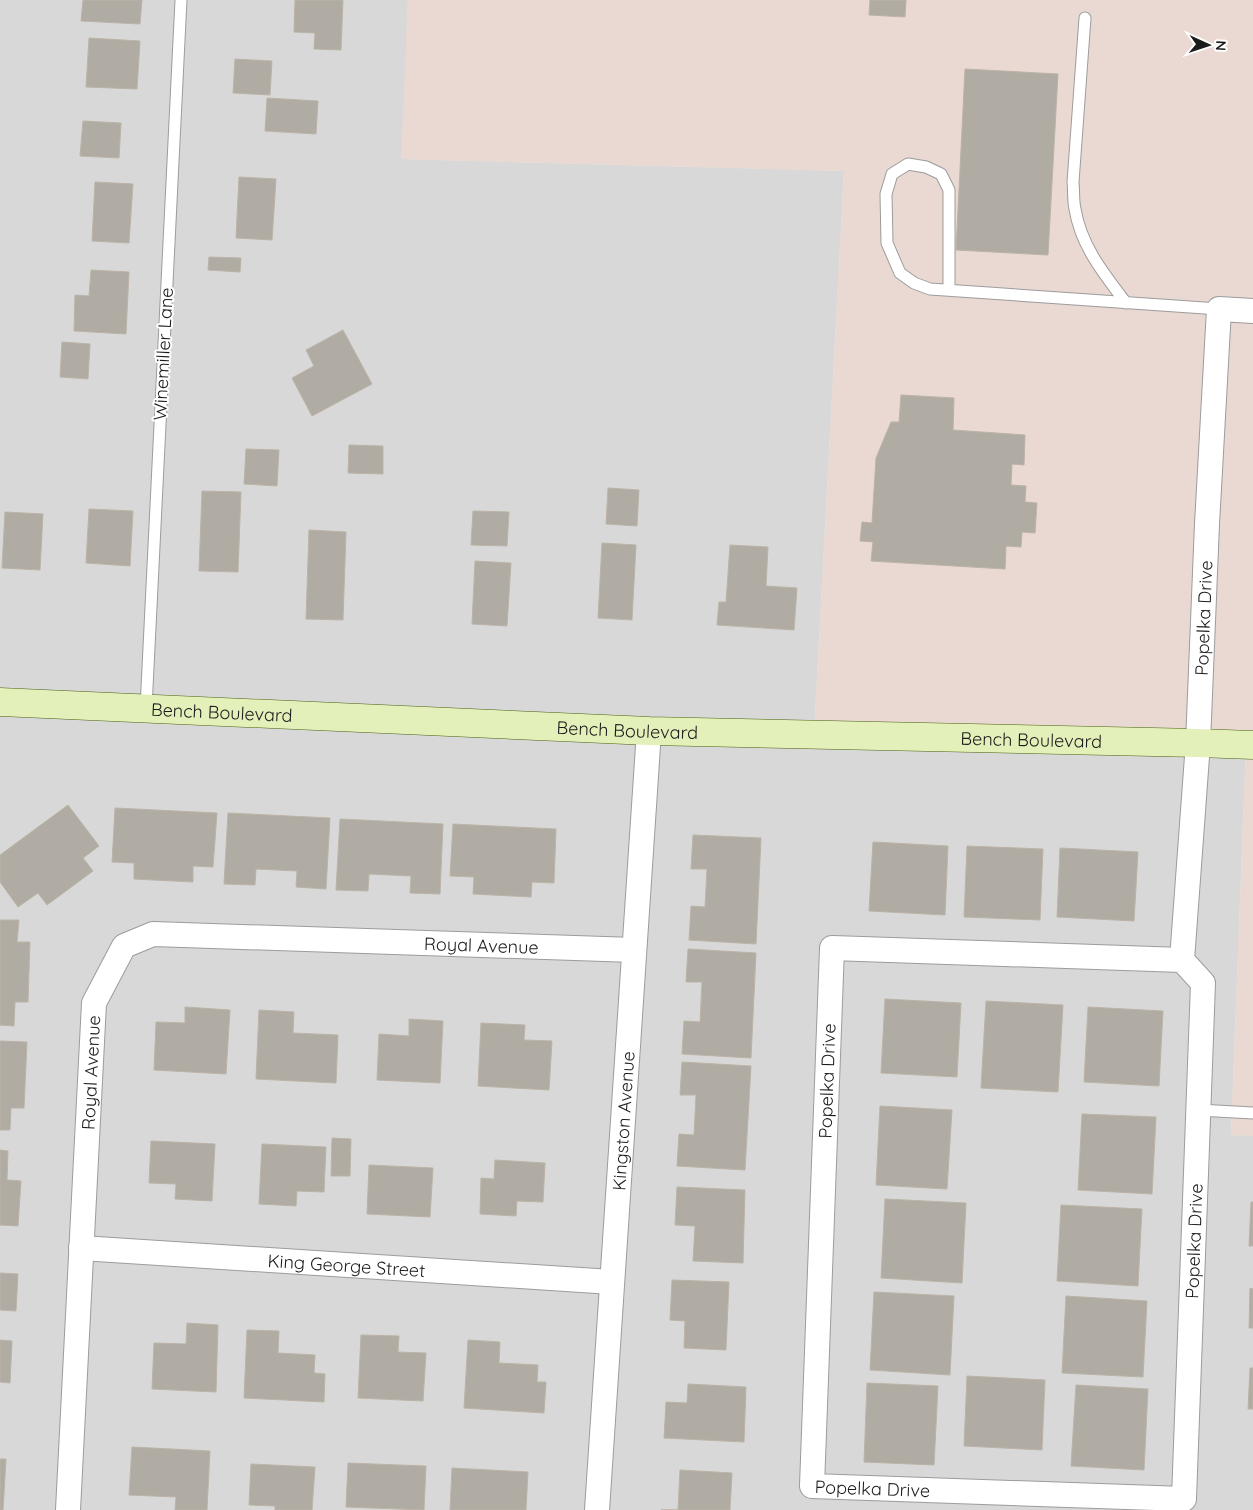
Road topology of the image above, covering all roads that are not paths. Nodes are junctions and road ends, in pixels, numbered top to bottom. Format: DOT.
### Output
graph roads {
  1 [pos="181,0"];
  2 [pos="1085,18"];
  3 [pos="949,290"];
  4 [pos="1126,303"];
  5 [pos="1219,309"];
  6 [pos="1253,311"];
  7 [pos="0,702"];
  8 [pos="146,708"];
  9 [pos="649,731"];
  10 [pos="1198,742"];
  11 [pos="1253,745"];
  12 [pos="634,950"];
  13 [pos="1182,960"];
  14 [pos="1198,1110"];
  15 [pos="1253,1113"];
  16 [pos="81,1248"];
  17 [pos="612,1282"];
  18 [pos="68,1510"];
  19 [pos="597,1510"];
  1 -- 8 [label="lane, Winemiller Lane"];
  2 -- 4 [label="lane"];
  3 -- 3 [label="lane"];
  3 -- 4 [label="lane"];
  4 -- 5 [label="lane"];
  5 -- 6 [label="street"];
  5 -- 10 [label="street, Popelka Drive"];
  7 -- 8 [label="main road, Bench Boulevard"];
  8 -- 9 [label="main road, Bench Boulevard"];
  9 -- 10 [label="main road, Bench Boulevard"];
  9 -- 12 [label="street, Kingston Avenue"];
  10 -- 11 [label="main road, Bench Boulevard"];
  10 -- 13 [label="street, Popelka Drive"];
  12 -- 16 [label="street, Royal Avenue"];
  12 -- 17 [label="street, Kingston Avenue"];
  13 -- 14 [label="street, Popelka Drive"];
  13 -- 14 [label="street, Popelka Drive"];
  14 -- 15 [label="lane"];
  16 -- 17 [label="street, King George Street"];
  16 -- 18 [label="street, Royal Avenue"];
  17 -- 19 [label="street, Kingston Avenue"];
}
